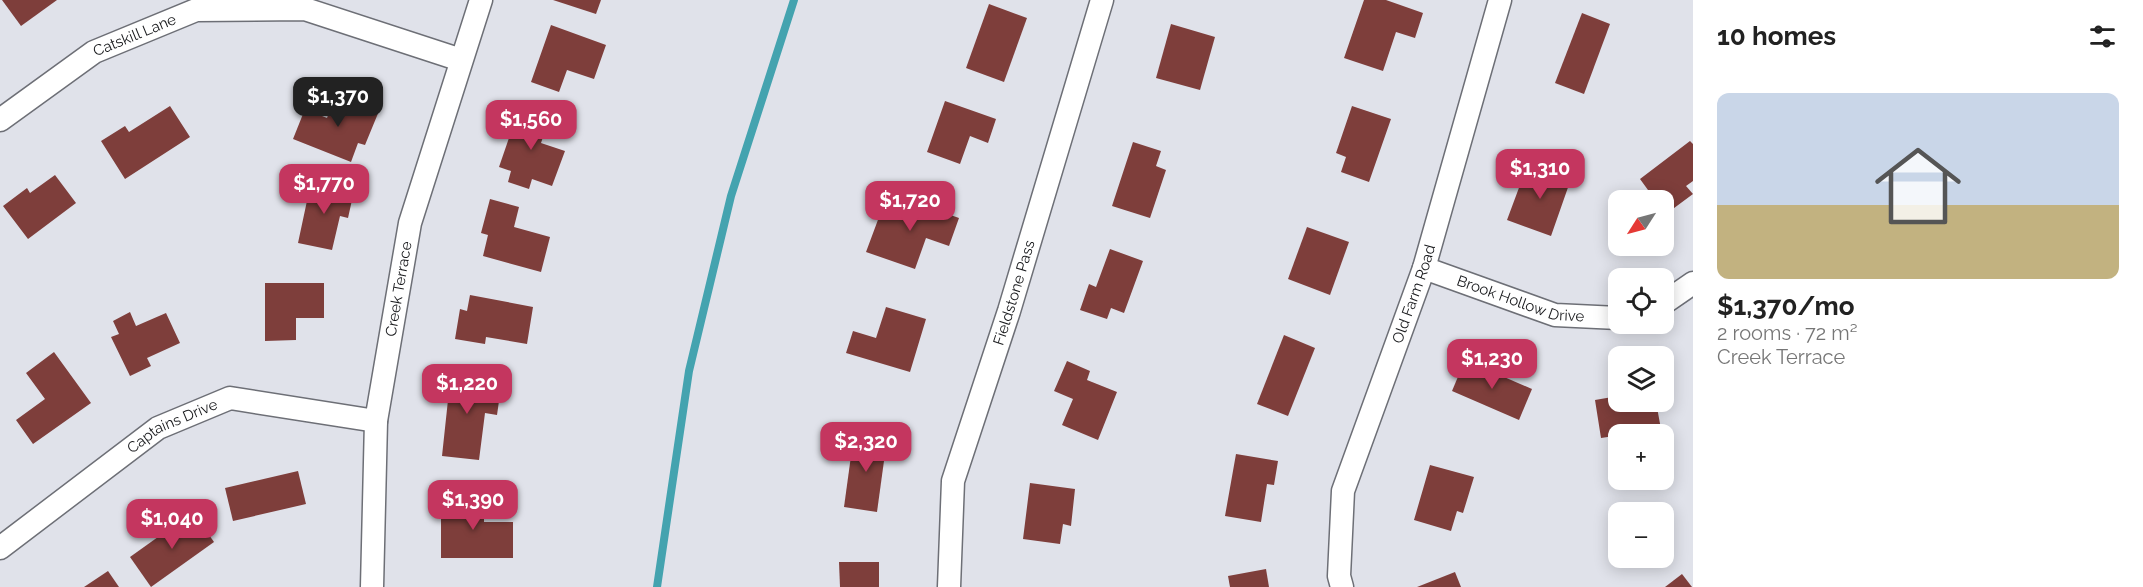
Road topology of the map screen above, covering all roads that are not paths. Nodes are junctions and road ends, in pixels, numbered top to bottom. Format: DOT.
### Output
graph roads {
  1 [pos="481,0"];
  2 [pos="1102,0"];
  3 [pos="1500,0"];
  4 [pos="461,60"];
  5 [pos="0,120"];
  6 [pos="1424,268"];
  7 [pos="1693,283"];
  8 [pos="1674,296"];
  9 [pos="1608,318"];
  10 [pos="376,421"];
  11 [pos="0,548"];
  12 [pos="372,587"];
  13 [pos="949,587"];
  14 [pos="1342,587"];
  1 -- 4 [label="street, Creek Terrace"];
  2 -- 13 [label="street, Fieldstone Pass"];
  3 -- 6 [label="street, Old Farm Road"];
  4 -- 5 [label="street, Catskill Lane"];
  4 -- 10 [label="street, Creek Terrace"];
  6 -- 9 [label="street, Brook Hollow Drive"];
  6 -- 14 [label="street, Old Farm Road"];
  7 -- 8 [label="street"];
  10 -- 11 [label="street, Captains Drive"];
  10 -- 12 [label="street, Creek Terrace"];
}
